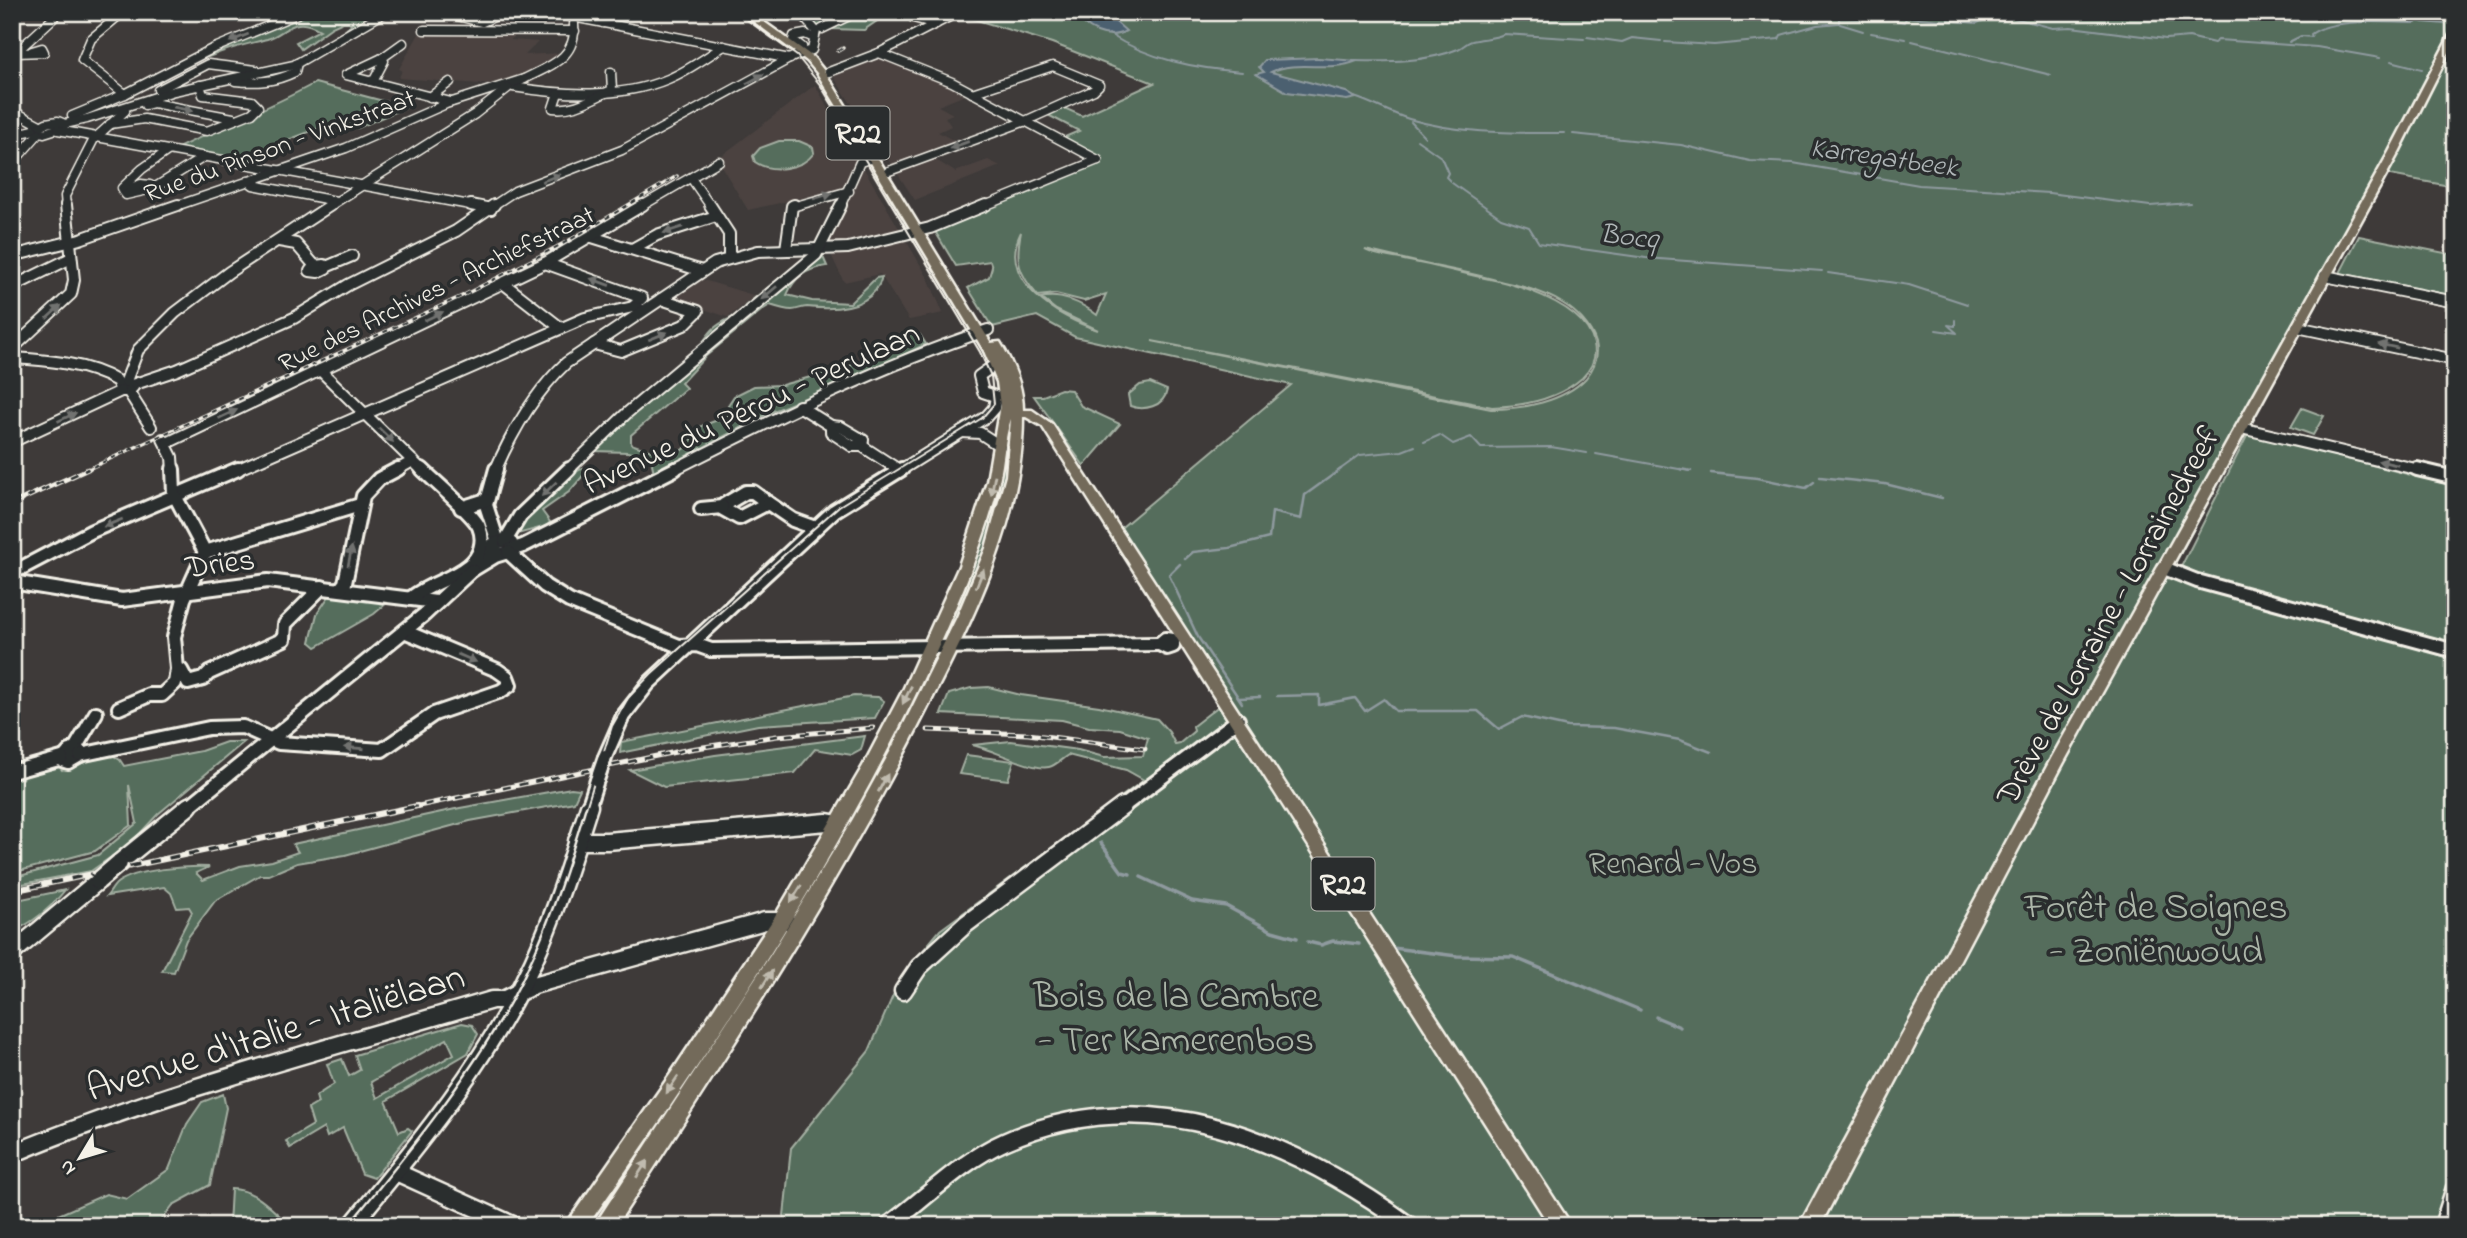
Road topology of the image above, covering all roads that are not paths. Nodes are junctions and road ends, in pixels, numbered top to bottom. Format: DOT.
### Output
graph roads {
  1 [pos="60,12"];
  2 [pos="123,12"];
  3 [pos="302,12"];
  4 [pos="386,12"];
  5 [pos="442,12"];
  6 [pos="505,12"];
  7 [pos="547,12"];
  8 [pos="623,12"];
  9 [pos="745,12"];
  10 [pos="799,12"];
  11 [pos="857,12"];
  12 [pos="959,12"];
  13 [pos="578,18"];
  14 [pos="913,18"];
  15 [pos="603,23"];
  16 [pos="936,24"];
  17 [pos="424,30"];
  18 [pos="575,31"];
  19 [pos="816,33"];
  20 [pos="2455,33"];
  21 [pos="887,36"];
  22 [pos="904,40"];
  23 [pos="405,43"];
  24 [pos="724,46"];
  25 [pos="32,51"];
  26 [pos="804,51"];
  27 [pos="879,53"];
  28 [pos="14,55"];
  29 [pos="382,58"];
  30 [pos="790,59"];
  31 [pos="297,63"];
  32 [pos="227,66"];
  33 [pos="266,71"];
  34 [pos="611,72"];
  35 [pos="829,72"];
  36 [pos="291,74"];
  37 [pos="229,79"];
  38 [pos="370,81"];
  39 [pos="450,82"];
  40 [pos="197,86"];
  41 [pos="510,86"];
  42 [pos="612,90"];
  43 [pos="558,93"];
  44 [pos="972,93"];
  45 [pos="125,94"];
  46 [pos="155,97"];
  47 [pos="430,97"];
  48 [pos="451,102"];
  49 [pos="134,105"];
  50 [pos="12,110"];
  51 [pos="234,118"];
  52 [pos="1023,122"];
  53 [pos="110,124"];
  54 [pos="61,126"];
  55 [pos="38,129"];
  56 [pos="12,135"];
  57 [pos="88,137"];
  58 [pos="122,141"];
  59 [pos="87,150"];
  60 [pos="169,150"];
  61 [pos="204,157"];
  62 [pos="873,158"];
  63 [pos="719,161"];
  64 [pos="12,164"];
  65 [pos="277,171"];
  66 [pos="889,171"];
  67 [pos="691,178"];
  68 [pos="248,181"];
  69 [pos="362,186"];
  70 [pos="849,191"];
  71 [pos="336,201"];
  72 [pos="491,209"];
  73 [pos="716,216"];
  74 [pos="922,230"];
  75 [pos="597,234"];
  76 [pos="279,241"];
  77 [pos="70,242"];
  78 [pos="641,244"];
  79 [pos="820,248"];
  80 [pos="632,249"];
  81 [pos="786,249"];
  82 [pos="12,256"];
  83 [pos="352,256"];
  84 [pos="71,258"];
  85 [pos="729,258"];
  86 [pos="545,263"];
  87 [pos="702,271"];
  88 [pos="2325,276"];
  89 [pos="503,283"];
  90 [pos="12,287"];
  91 [pos="661,299"];
  92 [pos="2455,302"];
  93 [pos="638,309"];
  94 [pos="2297,327"];
  95 [pos="561,328"];
  96 [pos="984,331"];
  97 [pos="594,344"];
  98 [pos="12,349"];
  99 [pos="12,358"];
  100 [pos="2455,360"];
  101 [pos="996,364"];
  102 [pos="320,370"];
  103 [pos="126,373"];
  104 [pos="110,377"];
  105 [pos="127,389"];
  106 [pos="1001,398"];
  107 [pos="799,405"];
  108 [pos="366,414"];
  109 [pos="1012,419"];
  110 [pos="151,428"];
  111 [pos="2241,428"];
  112 [pos="962,432"];
  113 [pos="12,442"];
  114 [pos="1000,446"];
  115 [pos="413,461"];
  116 [pos="899,470"];
  117 [pos="2455,478"];
  118 [pos="176,498"];
  119 [pos="486,500"];
  120 [pos="768,503"];
  121 [pos="360,505"];
  122 [pos="722,507"];
  123 [pos="461,508"];
  124 [pos="701,509"];
  125 [pos="312,520"];
  126 [pos="357,520"];
  127 [pos="815,528"];
  128 [pos="506,546"];
  129 [pos="205,552"];
  130 [pos="486,555"];
  131 [pos="35,563"];
  132 [pos="2164,568"];
  133 [pos="12,573"];
  134 [pos="12,582"];
  135 [pos="37,586"];
  136 [pos="322,587"];
  137 [pos="340,589"];
  138 [pos="188,592"];
  139 [pos="411,598"];
  140 [pos="436,602"];
  141 [pos="404,631"];
  142 [pos="1159,644"];
  143 [pos="689,646"];
  144 [pos="950,646"];
  145 [pos="930,647"];
  146 [pos="2455,651"];
  147 [pos="177,669"];
  148 [pos="119,708"];
  149 [pos="96,713"];
  150 [pos="1238,720"];
  151 [pos="270,739"];
  152 [pos="72,754"];
  153 [pos="12,772"];
  154 [pos="838,824"];
  155 [pos="577,841"];
  156 [pos="780,920"];
  157 [pos="48,923"];
  158 [pos="801,924"];
  159 [pos="12,942"];
  160 [pos="12,953"];
  161 [pos="903,991"];
  162 [pos="518,992"];
  163 [pos="12,1154"];
  164 [pos="396,1172"];
  165 [pos="2455,1188"];
  166 [pos="351,1226"];
  167 [pos="515,1226"];
  168 [pos="575,1226"];
  169 [pos="604,1226"];
  170 [pos="888,1226"];
  171 [pos="1410,1226"];
  172 [pos="1562,1226"];
  173 [pos="1809,1226"];
  174 [pos="2443,1226"];
  1 -- 28 [label="street"];
  2 -- 45 [label="street"];
  3 -- 45 [label="street, one-way"];
  4 -- 31 [label="street"];
  5 -- 6 [label="street"];
  7 -- 13 [label="street"];
  8 -- 15 [label="street"];
  9 -- 26 [label="main road, R22"];
  10 -- 19 [label="street"];
  11 -- 19 [label="street"];
  12 -- 16 [label="street"];
  13 -- 15 [label="street"];
  13 -- 18 [label="street, Rue du Pinson - Vinkstraat"];
  14 -- 16 [label="street"];
  15 -- 24 [label="street"];
  16 -- 22 [label="street"];
  17 -- 18 [label="street"];
  18 -- 41 [label="street, Rue du Pinson - Vinkstraat"];
  19 -- 26 [label="street"];
  19 -- 26 [label="street"];
  20 -- 88 [label="main road, Drève de Lorraine - Lorrainedreef"];
  21 -- 22 [label="street"];
  22 -- 27 [label="street"];
  23 -- 29 [label="street"];
  24 -- 30 [label="street"];
  24 -- 42 [label="street"];
  25 -- 28 [label="street"];
  26 -- 30 [label="street"];
  26 -- 35 [label="main road, R22"];
  26 -- 62 [label="main road, R22"];
  27 -- 35 [label="street"];
  27 -- 44 [label="street"];
  29 -- 38 [label="street"];
  29 -- 38 [label="street"];
  72 -- 30 [label="street, one-way"];
  31 -- 33 [label="street"];
  31 -- 36 [label="street"];
  32 -- 33 [label="street"];
  32 -- 40 [label="street"];
  32 -- 46 [label="street"];
  33 -- 36 [label="street"];
  33 -- 37 [label="street"];
  34 -- 42 [label="street"];
  35 -- 66 [label="main road, R22"];
  36 -- 37 [label="street"];
  37 -- 40 [label="street"];
  38 -- 47 [label="street"];
  39 -- 47 [label="street"];
  40 -- 46 [label="street"];
  40 -- 51 [label="street"];
  41 -- 43 [label="street"];
  41 -- 48 [label="street, Rue du Pinson - Vinkstraat"];
  41 -- 69 [label="street"];
  42 -- 43 [label="street"];
  42 -- 43 [label="street"];
  44 -- 52 [label="street"];
  44 -- 52 [label="street"];
  45 -- 54 [label="street"];
  46 -- 49 [label="street"];
  47 -- 48 [label="street"];
  48 -- 65 [label="street, Rue du Pinson - Vinkstraat"];
  49 -- 51 [label="street, one-way"];
  49 -- 53 [label="street"];
  49 -- 54 [label="street"];
  50 -- 55 [label="street"];
  51 -- 53 [label="street"];
  52 -- 66 [label="street, one-way"];
  52 -- 74 [label="street"];
  53 -- 57 [label="street"];
  54 -- 55 [label="street"];
  54 -- 57 [label="street"];
  55 -- 56 [label="street"];
  55 -- 64 [label="street"];
  57 -- 58 [label="street"];
  57 -- 59 [label="street"];
  57 -- 59 [label="street"];
  58 -- 59 [label="street"];
  58 -- 60 [label="street"];
  59 -- 77 [label="street"];
  60 -- 61 [label="street"];
  60 -- 61 [label="street"];
  61 -- 65 [label="street"];
  62 -- 70 [label="street"];
  62 -- 74 [label="main road, R22"];
  63 -- 67 [label="street, Rue des Archives - Archiefstraat"];
  65 -- 68 [label="street, Rue du Pinson - Vinkstraat"];
  65 -- 69 [label="street"];
  66 -- 74 [label="main road, R22"];
  67 -- 73 [label="street"];
  67 -- 75 [label="street, Rue des Archives - Archiefstraat"];
  68 -- 71 [label="street"];
  68 -- 77 [label="street, Rue du Pinson - Vinkstraat"];
  69 -- 71 [label="street"];
  69 -- 72 [label="street"];
  70 -- 79 [label="street"];
  81 -- 70 [label="street, one-way"];
  71 -- 103 [label="street"];
  72 -- 105 [label="street"];
  73 -- 78 [label="street, one-way"];
  73 -- 85 [label="street"];
  74 -- 79 [label="street"];
  74 -- 96 [label="main road, R22"];
  75 -- 78 [label="street"];
  75 -- 80 [label="street"];
  75 -- 86 [label="street, Rue des Archives - Archiefstraat"];
  76 -- 83 [label="street"];
  77 -- 82 [label="street, Rue du Pinson - Vinkstraat"];
  77 -- 84 [label="street"];
  78 -- 80 [label="street"];
  79 -- 81 [label="street"];
  79 -- 128 [label="street, one-way"];
  80 -- 87 [label="street"];
  81 -- 85 [label="street"];
  84 -- 90 [label="street"];
  98 -- 84 [label="street, one-way"];
  85 -- 87 [label="street"];
  86 -- 89 [label="street, Rue des Archives - Archiefstraat"];
  93 -- 86 [label="street, one-way"];
  87 -- 91 [label="street"];
  88 -- 92 [label="street"];
  88 -- 94 [label="main road, Drève de Lorraine - Lorrainedreef"];
  89 -- 95 [label="street"];
  102 -- 89 [label="street, Rue des Archives - Archiefstraat, one-way"];
  91 -- 93 [label="street"];
  97 -- 91 [label="street, one-way"];
  93 -- 95 [label="street"];
  93 -- 97 [label="street"];
  100 -- 94 [label="street, one-way"];
  94 -- 111 [label="main road, Drève de Lorraine - Lorrainedreef"];
  95 -- 108 [label="street"];
  96 -- 101 [label="main road, R22"];
  96 -- 107 [label="street, Avenue du Pérou - Perulaan"];
  96 -- 109 [label="main road, R22"];
  97 -- 119 [label="street"];
  99 -- 104 [label="street"];
  101 -- 106 [label="main road, R22"];
  101 -- 106 [label="street"];
  102 -- 108 [label="street"];
  118 -- 102 [label="street, Rue des Archives - Archiefstraat, one-way"];
  103 -- 104 [label="street"];
  103 -- 105 [label="street"];
  104 -- 105 [label="street"];
  105 -- 110 [label="street"];
  113 -- 105 [label="street, one-way"];
  106 -- 109 [label="main road, R22"];
  106 -- 112 [label="street"];
  107 -- 116 [label="street"];
  107 -- 128 [label="street, Avenue du Pérou - Perulaan"];
  108 -- 115 [label="street, one-way"];
  108 -- 118 [label="street"];
  109 -- 114 [label="main road"];
  144 -- 109 [label="main road, one-way"];
  109 -- 150 [label="main road, R22"];
  117 -- 111 [label="street, one-way"];
  111 -- 132 [label="main road, Drève de Lorraine - Lorrainedreef"];
  112 -- 114 [label="street"];
  112 -- 116 [label="street"];
  114 -- 145 [label="main road, one-way"];
  115 -- 121 [label="street"];
  115 -- 123 [label="street"];
  116 -- 127 [label="street"];
  118 -- 129 [label="street"];
  118 -- 131 [label="street, one-way"];
  119 -- 123 [label="street"];
  119 -- 128 [label="street"];
  120 -- 122 [label="street"];
  120 -- 122 [label="street"];
  120 -- 127 [label="street"];
  121 -- 125 [label="street"];
  121 -- 126 [label="street"];
  122 -- 124 [label="street"];
  123 -- 130 [label="street"];
  125 -- 126 [label="street"];
  125 -- 129 [label="street"];
  137 -- 126 [label="street, one-way"];
  127 -- 143 [label="street"];
  128 -- 130 [label="street, Avenue du Pérou - Perulaan"];
  128 -- 143 [label="street"];
  129 -- 138 [label="street"];
  130 -- 139 [label="street"];
  130 -- 140 [label="street"];
  131 -- 133 [label="street"];
  131 -- 135 [label="street"];
  132 -- 146 [label="street"];
  132 -- 173 [label="main road, Drève de Lorraine - Lorrainedreef"];
  134 -- 135 [label="street, Dries"];
  135 -- 138 [label="street, Dries"];
  136 -- 137 [label="street, Dries"];
  136 -- 138 [label="street, Dries"];
  136 -- 147 [label="street"];
  137 -- 139 [label="street, Dries"];
  138 -- 147 [label="street"];
  139 -- 140 [label="street, Dries"];
  140 -- 141 [label="street"];
  141 -- 151 [label="street"];
  141 -- 151 [label="street, one-way"];
  142 -- 144 [label="street"];
  143 -- 145 [label="street"];
  143 -- 155 [label="street, bridge"];
  144 -- 145 [label="street"];
  158 -- 144 [label="main road, one-way"];
  145 -- 154 [label="main road, one-way"];
  147 -- 148 [label="street"];
  149 -- 152 [label="street"];
  150 -- 161 [label="street"];
  150 -- 172 [label="main road, R22"];
  151 -- 152 [label="street"];
  151 -- 157 [label="street, bridge"];
  152 -- 153 [label="street"];
  154 -- 155 [label="street"];
  154 -- 156 [label="main road, one-way"];
  155 -- 162 [label="street"];
  156 -- 158 [label="street"];
  156 -- 162 [label="street, Avenue d'Italie - Italiëlaan"];
  156 -- 168 [label="main road, one-way"];
  157 -- 159 [label="street"];
  157 -- 160 [label="street"];
  169 -- 158 [label="main road, one-way"];
  162 -- 163 [label="street, Avenue d'Italie - Italiëlaan"];
  162 -- 164 [label="street"];
  164 -- 166 [label="street"];
  164 -- 167 [label="street"];
  165 -- 174 [label="street"];
  170 -- 171 [label="street"];
}
